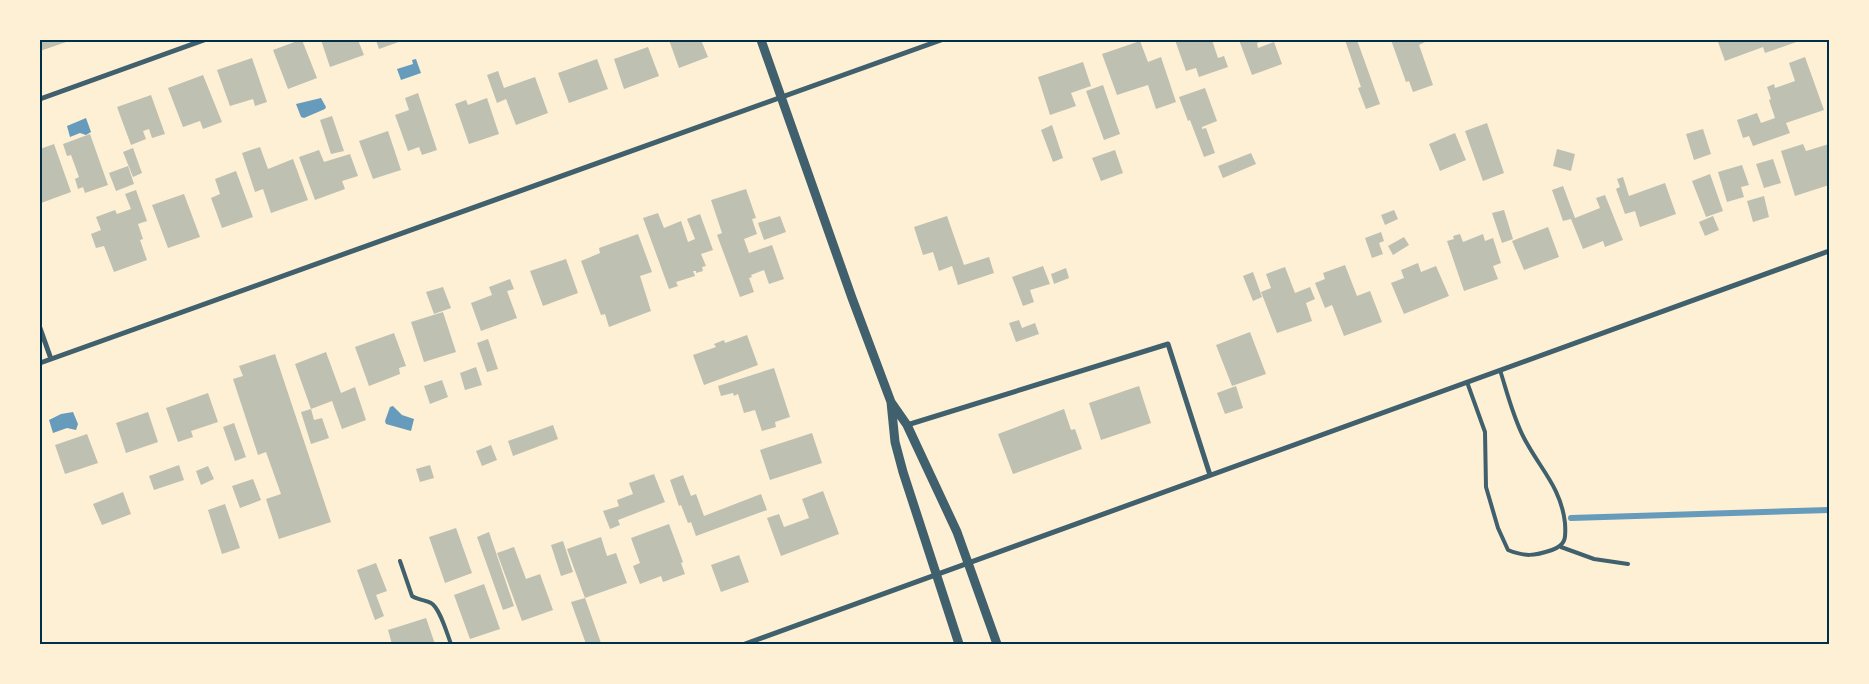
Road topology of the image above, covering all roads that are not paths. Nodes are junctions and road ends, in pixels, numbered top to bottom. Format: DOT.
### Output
graph roads {
  1 [pos="204,40"];
  2 [pos="761,40"];
  3 [pos="941,40"];
  4 [pos="40,98"];
  5 [pos="782,98"];
  6 [pos="1829,251"];
  7 [pos="40,328"];
  8 [pos="51,359"];
  9 [pos="40,363"];
  10 [pos="1500,370"];
  11 [pos="1467,382"];
  12 [pos="891,402"];
  13 [pos="907,425"];
  14 [pos="1210,475"];
  15 [pos="1561,547"];
  16 [pos="400,561"];
  17 [pos="968,562"];
  18 [pos="1628,564"];
  19 [pos="936,574"];
  20 [pos="451,644"];
  21 [pos="745,644"];
  22 [pos="959,644"];
  23 [pos="997,644"];
  1 -- 4 [label="street"];
  2 -- 5 [label="street"];
  3 -- 5 [label="street"];
  5 -- 8 [label="street"];
  5 -- 12 [label="street"];
  6 -- 10 [label="street"];
  7 -- 8 [label="street"];
  8 -- 9 [label="street"];
  10 -- 11 [label="street"];
  10 -- 15 [label="lane"];
  11 -- 14 [label="street"];
  11 -- 15 [label="lane"];
  12 -- 13 [label="street"];
  12 -- 19 [label="street"];
  13 -- 14 [label="street"];
  13 -- 17 [label="street"];
  14 -- 17 [label="street"];
  15 -- 18 [label="lane"];
  16 -- 20 [label="lane"];
  17 -- 19 [label="street"];
  17 -- 23 [label="street"];
  19 -- 21 [label="street"];
  19 -- 22 [label="street"];
}
